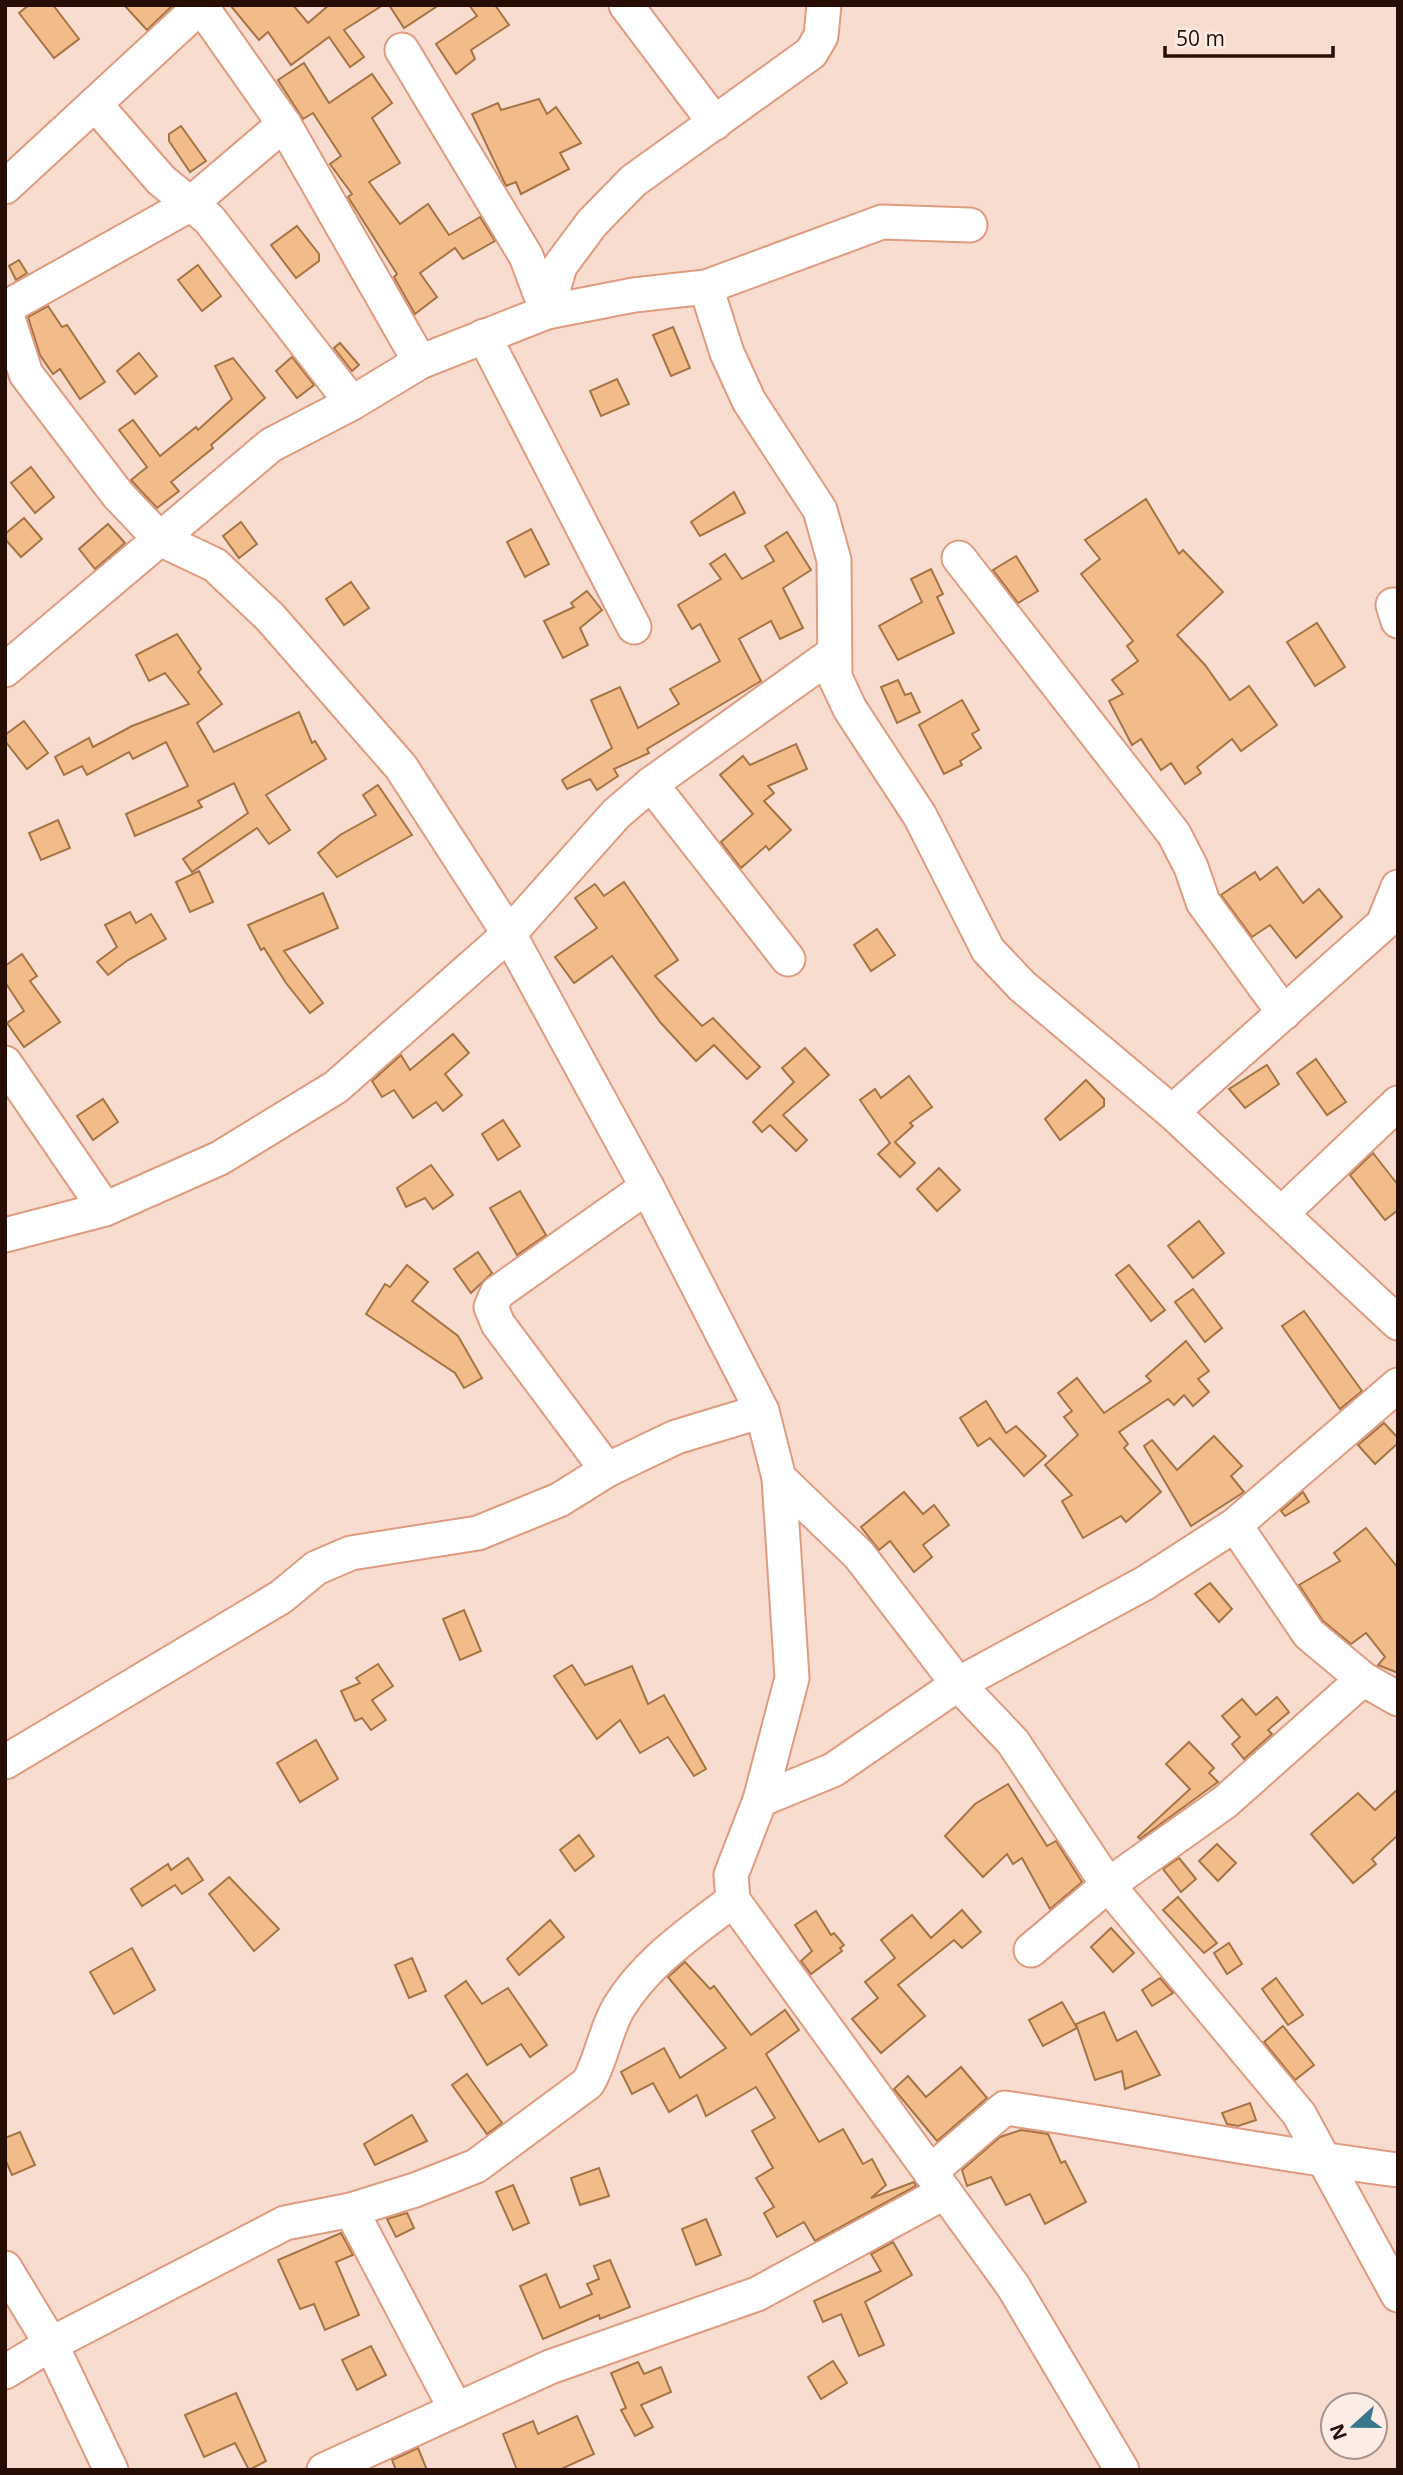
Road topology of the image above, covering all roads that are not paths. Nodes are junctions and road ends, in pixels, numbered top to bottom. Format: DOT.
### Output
graph roads {
  1 [pos="626,5"];
  2 [pos="824,5"];
  3 [pos="202,6"];
  4 [pos="402,50"];
  5 [pos="95,104"];
  6 [pos="284,124"];
  7 [pos="715,124"];
  8 [pos="5,187"];
  9 [pos="189,205"];
  10 [pos="970,225"];
  11 [pos="706,287"];
  12 [pos="5,308"];
  13 [pos="547,312"];
  14 [pos="484,336"];
  15 [pos="420,362"];
  16 [pos="352,403"];
  17 [pos="160,540"];
  18 [pos="959,558"];
  19 [pos="634,627"];
  20 [pos="834,653"];
  21 [pos="5,670"];
  22 [pos="651,784"];
  23 [pos="1398,887"];
  24 [pos="1390,932"];
  25 [pos="509,934"];
  26 [pos="788,959"];
  27 [pos="1284,1013"];
  28 [pos="5,1063"];
  29 [pos="1398,1104"];
  30 [pos="1172,1112"];
  31 [pos="648,1187"];
  32 [pos="105,1209"];
  33 [pos="1282,1213"];
  34 [pos="5,1235"];
  35 [pos="1398,1323"];
  36 [pos="1398,1385"];
  37 [pos="762,1411"];
  38 [pos="607,1470"];
  39 [pos="779,1478"];
  40 [pos="1235,1525"];
  41 [pos="1363,1678"];
  42 [pos="958,1684"];
  43 [pos="1398,1699"];
  44 [pos="5,1762"];
  45 [pos="760,1800"];
  46 [pos="1108,1885"];
  47 [pos="733,1900"];
  48 [pos="1031,1950"];
  49 [pos="1325,2161"];
  50 [pos="1398,2171"];
  51 [pos="938,2182"];
  52 [pos="351,2210"];
  53 [pos="5,2268"];
  54 [pos="1398,2295"];
  55 [pos="51,2344"];
  56 [pos="5,2372"];
  57 [pos="456,2410"];
  58 [pos="111,2470"];
  59 [pos="324,2470"];
  60 [pos="1122,2470"];
  1 -- 7 [label="street"];
  2 -- 7 [label="street"];
  3 -- 5 [label="street"];
  3 -- 6 [label="street"];
  4 -- 13 [label="street"];
  5 -- 8 [label="street"];
  5 -- 9 [label="street"];
  6 -- 9 [label="street"];
  6 -- 15 [label="street"];
  7 -- 13 [label="street"];
  9 -- 12 [label="street"];
  9 -- 16 [label="street"];
  10 -- 11 [label="street"];
  11 -- 13 [label="street"];
  11 -- 20 [label="street"];
  12 -- 17 [label="street"];
  13 -- 14 [label="street"];
  14 -- 15 [label="street"];
  14 -- 19 [label="street"];
  15 -- 16 [label="street"];
  16 -- 17 [label="street"];
  17 -- 21 [label="street"];
  17 -- 25 [label="street"];
  18 -- 27 [label="street"];
  20 -- 22 [label="street"];
  20 -- 30 [label="street"];
  22 -- 25 [label="street"];
  22 -- 26 [label="street"];
  23 -- 24 [label="street"];
  24 -- 27 [label="street"];
  25 -- 31 [label="street"];
  25 -- 32 [label="street"];
  27 -- 30 [label="street"];
  28 -- 32 [label="street"];
  29 -- 33 [label="street"];
  30 -- 33 [label="street"];
  31 -- 37 [label="street"];
  31 -- 38 [label="street"];
  32 -- 34 [label="street"];
  33 -- 35 [label="street"];
  36 -- 40 [label="street"];
  37 -- 38 [label="street"];
  37 -- 39 [label="street"];
  38 -- 44 [label="street"];
  39 -- 42 [label="street"];
  39 -- 45 [label="street"];
  40 -- 41 [label="street"];
  40 -- 42 [label="street"];
  41 -- 43 [label="street"];
  41 -- 46 [label="street"];
  42 -- 45 [label="street"];
  42 -- 46 [label="street"];
  45 -- 47 [label="street"];
  46 -- 48 [label="street"];
  46 -- 49 [label="street"];
  47 -- 51 [label="street"];
  47 -- 52 [label="street"];
  49 -- 50 [label="street"];
  49 -- 51 [label="street"];
  49 -- 54 [label="street"];
  51 -- 57 [label="street"];
  51 -- 60 [label="street"];
  52 -- 55 [label="street"];
  52 -- 57 [label="street"];
  53 -- 55 [label="street"];
  55 -- 56 [label="street"];
  55 -- 58 [label="street"];
  57 -- 59 [label="street"];
}
